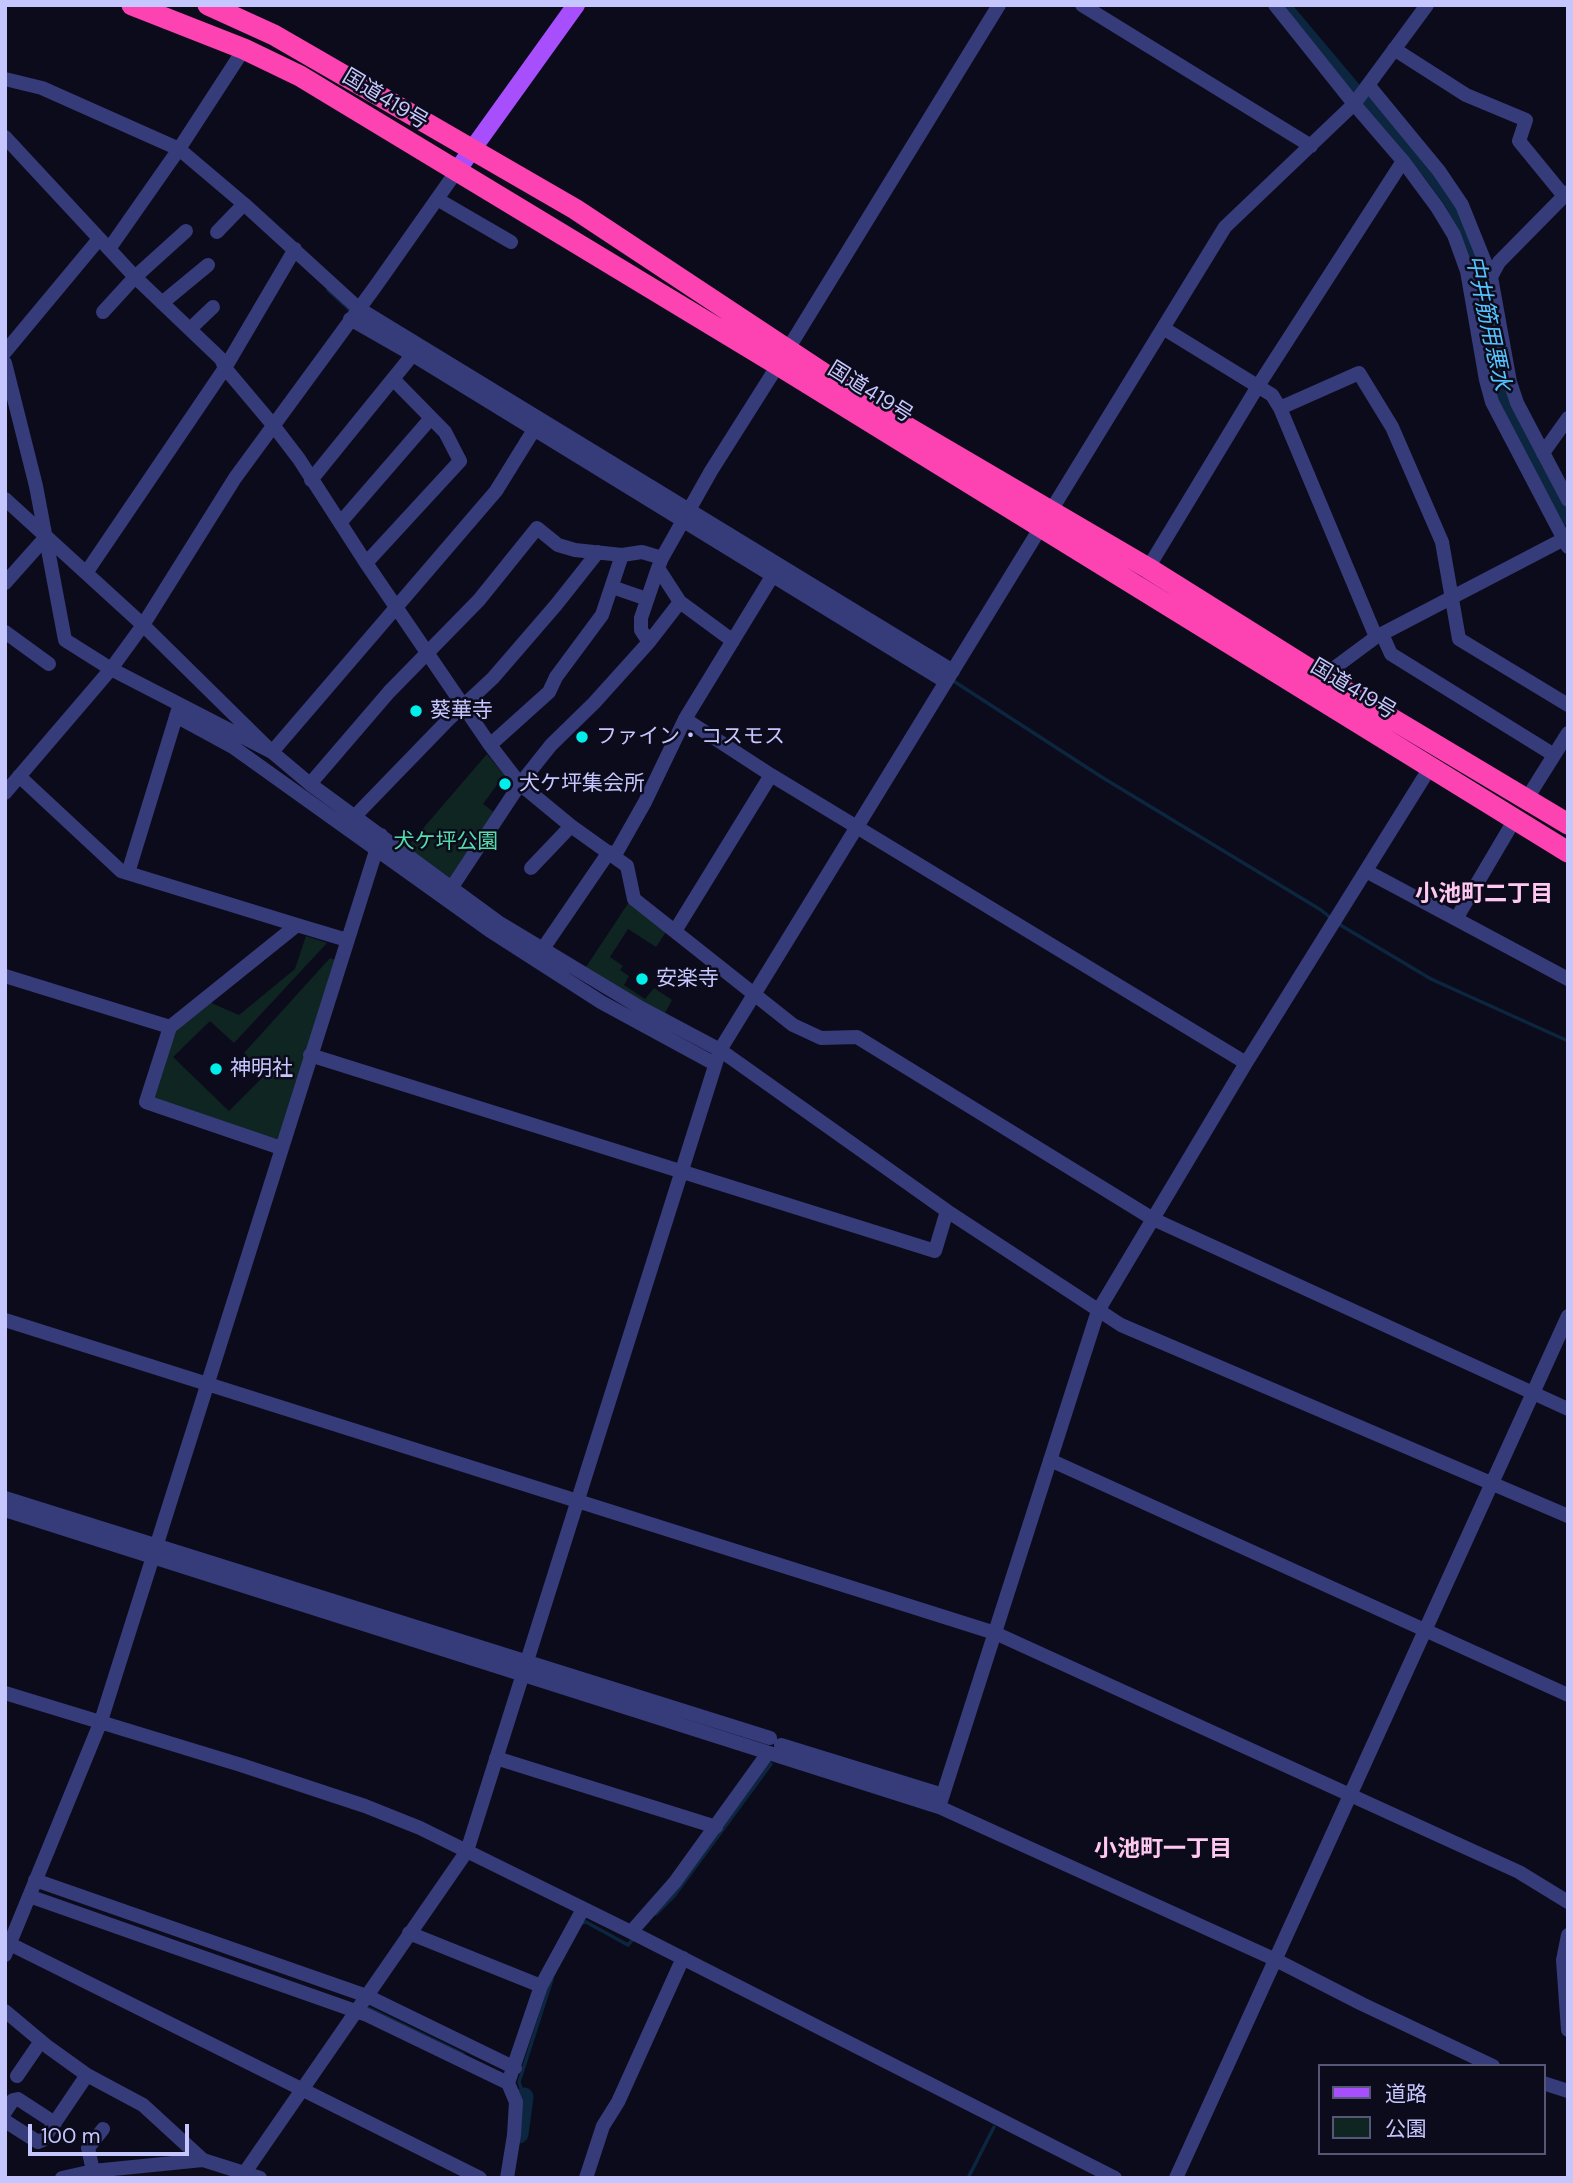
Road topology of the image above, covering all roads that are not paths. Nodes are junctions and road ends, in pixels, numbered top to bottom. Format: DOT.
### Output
graph roads {
  1 [pos="132,5"];
  2 [pos="208,5"];
  3 [pos="576,5"];
  4 [pos="999,5"];
  5 [pos="1082,5"];
  6 [pos="1275,5"];
  7 [pos="1427,5"];
  8 [pos="244,49"];
  9 [pos="1394,49"];
  10 [pos="5,79"];
  11 [pos="1369,86"];
  12 [pos="1354,104"];
  13 [pos="5,137"];
  14 [pos="1311,146"];
  15 [pos="180,149"];
  16 [pos="470,150"];
  17 [pos="1403,161"];
  18 [pos="456,172"];
  19 [pos="1566,194"];
  20 [pos="437,199"];
  21 [pos="241,207"];
  22 [pos="186,230"];
  23 [pos="217,232"];
  24 [pos="511,242"];
  25 [pos="104,244"];
  26 [pos="292,253"];
  27 [pos="208,265"];
  28 [pos="135,276"];
  29 [pos="1491,277"];
  30 [pos="162,303"];
  31 [pos="213,307"];
  32 [pos="103,312"];
  33 [pos="1497,312"];
  34 [pos="354,313"];
  35 [pos="1475,316"];
  36 [pos="1163,328"];
  37 [pos="190,329"];
  38 [pos="416,350"];
  39 [pos="5,352"];
  40 [pos="783,357"];
  41 [pos="5,363"];
  42 [pos="225,368"];
  43 [pos="394,380"];
  44 [pos="1258,386"];
  45 [pos="1280,408"];
  46 [pos="431,418"];
  47 [pos="1568,418"];
  48 [pos="274,425"];
  49 [pos="537,425"];
  50 [pos="1543,453"];
  51 [pos="310,480"];
  52 [pos="5,499"];
  53 [pos="1568,500"];
  54 [pos="686,516"];
  55 [pos="1045,519"];
  56 [pos="340,523"];
  57 [pos="46,537"];
  58 [pos="1566,543"];
  59 [pos="597,552"];
  60 [pos="622,555"];
  61 [pos="366,563"];
  62 [pos="660,563"];
  63 [pos="1148,568"];
  64 [pos="776,571"];
  65 [pos="86,573"];
  66 [pos="5,583"];
  67 [pos="612,587"];
  68 [pos="1451,598"];
  69 [pos="647,599"];
  70 [pos="680,602"];
  71 [pos="396,606"];
  72 [pos="143,625"];
  73 [pos="5,632"];
  74 [pos="1379,636"];
  75 [pos="733,641"];
  76 [pos="649,642"];
  77 [pos="427,652"];
  78 [pos="49,664"];
  79 [pos="111,669"];
  80 [pos="949,676"];
  81 [pos="1322,677"];
  82 [pos="1568,705"];
  83 [pos="463,708"];
  84 [pos="178,711"];
  85 [pos="685,719"];
  86 [pos="1568,733"];
  87 [pos="490,745"];
  88 [pos="272,752"];
  89 [pos="1553,755"];
  90 [pos="1430,766"];
  91 [pos="771,775"];
  92 [pos="19,776"];
  93 [pos="310,784"];
  94 [pos="520,784"];
  95 [pos="5,793"];
  96 [pos="1526,800"];
  97 [pos="355,816"];
  98 [pos="1515,819"];
  99 [pos="1568,824"];
  100 [pos="571,826"];
  101 [pos="857,826"];
  102 [pos="381,835"];
  103 [pos="376,850"];
  104 [pos="1568,852"];
  105 [pos="612,853"];
  106 [pos="531,868"];
  107 [pos="1366,871"];
  108 [pos="128,873"];
  109 [pos="452,887"];
  110 [pos="1456,919"];
  111 [pos="297,925"];
  112 [pos="675,931"];
  113 [pos="347,940"];
  114 [pos="542,950"];
  115 [pos="5,976"];
  116 [pos="1568,979"];
  117 [pos="754,994"];
  118 [pos="170,1027"];
  119 [pos="310,1055"];
  120 [pos="718,1057"];
  121 [pos="1246,1063"];
  122 [pos="281,1148"];
  123 [pos="681,1171"];
  124 [pos="947,1211"];
  125 [pos="1153,1219"];
  126 [pos="1098,1311"];
  127 [pos="1568,1316"];
  128 [pos="5,1320"];
  129 [pos="208,1383"];
  130 [pos="1533,1393"];
  131 [pos="1568,1409"];
  132 [pos="1050,1460"];
  133 [pos="1491,1484"];
  134 [pos="5,1497"];
  135 [pos="578,1501"];
  136 [pos="5,1510"];
  137 [pos="1568,1516"];
  138 [pos="155,1551"];
  139 [pos="1424,1630"];
  140 [pos="995,1633"];
  141 [pos="524,1668"];
  142 [pos="5,1693"];
  143 [pos="1568,1695"];
  144 [pos="101,1721"];
  145 [pos="770,1746"];
  146 [pos="496,1758"];
  147 [pos="1348,1796"];
  148 [pos="941,1801"];
  149 [pos="716,1827"];
  150 [pos="467,1851"];
  151 [pos="35,1880"];
  152 [pos="29,1896"];
  153 [pos="1568,1902"];
  154 [pos="583,1909"];
  155 [pos="409,1933"];
  156 [pos="636,1934"];
  157 [pos="1568,1935"];
  158 [pos="8,1950"];
  159 [pos="683,1958"];
  160 [pos="1274,1959"];
  161 [pos="541,1986"];
  162 [pos="361,2005"];
  163 [pos="5,2011"];
  164 [pos="1568,2030"];
  165 [pos="41,2041"];
  166 [pos="1489,2064"];
  167 [pos="515,2068"];
  168 [pos="86,2075"];
  169 [pos="17,2076"];
  170 [pos="509,2083"];
  171 [pos="1545,2084"];
  172 [pos="302,2090"];
  173 [pos="1568,2091"];
  174 [pos="5,2112"];
  175 [pos="5,2121"];
  176 [pos="55,2123"];
  177 [pos="103,2129"];
  178 [pos="203,2160"];
  179 [pos="93,2171"];
  180 [pos="243,2175"];
  181 [pos="62,2178"];
  182 [pos="260,2178"];
  183 [pos="481,2178"];
  184 [pos="506,2178"];
  185 [pos="586,2178"];
  186 [pos="1115,2178"];
  187 [pos="1176,2178"];
  1 -- 8 [label="highway, 国道419号"];
  2 -- 16 [label="highway, 国道419号"];
  3 -- 16 [label="main road"];
  4 -- 40 [label="street"];
  5 -- 14 [label="street"];
  6 -- 12 [label="street"];
  7 -- 9 [label="street"];
  8 -- 15 [label="street"];
  8 -- 18 [label="highway, 国道419号"];
  9 -- 11 [label="street"];
  9 -- 19 [label="street"];
  10 -- 15 [label="street"];
  11 -- 12 [label="street"];
  11 -- 29 [label="street"];
  12 -- 14 [label="street"];
  12 -- 17 [label="street"];
  13 -- 25 [label="street"];
  14 -- 36 [label="street"];
  15 -- 21 [label="street"];
  15 -- 25 [label="street"];
  16 -- 18 [label="main road"];
  16 -- 40 [label="highway, 国道419号"];
  17 -- 35 [label="street"];
  17 -- 44 [label="street"];
  18 -- 20 [label="street"];
  18 -- 40 [label="highway, 国道419号"];
  19 -- 29 [label="street"];
  20 -- 24 [label="street"];
  20 -- 34 [label="street"];
  21 -- 23 [label="street"];
  21 -- 26 [label="street"];
  22 -- 28 [label="street"];
  25 -- 28 [label="street"];
  25 -- 39 [label="street"];
  26 -- 34 [label="street"];
  26 -- 42 [label="street"];
  27 -- 30 [label="street"];
  28 -- 30 [label="street"];
  28 -- 32 [label="street"];
  29 -- 33 [label="street"];
  30 -- 37 [label="street"];
  31 -- 37 [label="street"];
  33 -- 35 [label="street"];
  33 -- 50 [label="street"];
  34 -- 38 [label="street"];
  34 -- 48 [label="street"];
  35 -- 58 [label="street"];
  36 -- 44 [label="street"];
  36 -- 55 [label="street"];
  37 -- 42 [label="street"];
  38 -- 43 [label="street"];
  38 -- 49 [label="street"];
  40 -- 54 [label="street"];
  40 -- 55 [label="highway, 国道419号"];
  41 -- 57 [label="street"];
  42 -- 48 [label="street"];
  42 -- 65 [label="street"];
  43 -- 46 [label="street"];
  43 -- 51 [label="street"];
  44 -- 45 [label="street"];
  44 -- 63 [label="street"];
  45 -- 68 [label="street"];
  45 -- 74 [label="street"];
  46 -- 56 [label="street"];
  46 -- 61 [label="street"];
  47 -- 50 [label="street"];
  48 -- 51 [label="street"];
  48 -- 72 [label="street"];
  49 -- 54 [label="street"];
  49 -- 71 [label="street"];
  50 -- 53 [label="street"];
  51 -- 56 [label="street"];
  52 -- 57 [label="street"];
  54 -- 62 [label="street"];
  54 -- 64 [label="street"];
  55 -- 63 [label="highway, 国道419号"];
  55 -- 80 [label="street"];
  55 -- 90 [label="highway, 国道419号"];
  56 -- 61 [label="street"];
  57 -- 65 [label="street"];
  57 -- 66 [label="street"];
  57 -- 79 [label="street"];
  58 -- 68 [label="street"];
  59 -- 60 [label="street"];
  59 -- 77 [label="street"];
  59 -- 83 [label="street"];
  60 -- 62 [label="street"];
  60 -- 67 [label="street"];
  61 -- 71 [label="street"];
  62 -- 69 [label="street"];
  62 -- 70 [label="street"];
  63 -- 81 [label="highway, 国道419号"];
  64 -- 75 [label="street"];
  64 -- 80 [label="street"];
  65 -- 72 [label="street"];
  67 -- 69 [label="street"];
  67 -- 87 [label="street"];
  68 -- 74 [label="street"];
  68 -- 82 [label="street"];
  69 -- 76 [label="street"];
  70 -- 75 [label="street"];
  70 -- 76 [label="street"];
  71 -- 77 [label="street"];
  71 -- 88 [label="street"];
  72 -- 79 [label="street"];
  72 -- 88 [label="street"];
  73 -- 78 [label="street"];
  74 -- 81 [label="street"];
  74 -- 89 [label="street"];
  75 -- 85 [label="street"];
  76 -- 94 [label="street"];
  77 -- 83 [label="street"];
  77 -- 93 [label="street"];
  79 -- 84 [label="street"];
  79 -- 92 [label="street"];
  80 -- 101 [label="street"];
  81 -- 96 [label="highway, 国道419号"];
  83 -- 87 [label="street"];
  83 -- 97 [label="street"];
  84 -- 88 [label="street"];
  84 -- 103 [label="street"];
  84 -- 108 [label="street"];
  85 -- 91 [label="street"];
  85 -- 105 [label="street"];
  86 -- 89 [label="street"];
  87 -- 94 [label="street"];
  88 -- 93 [label="street"];
  89 -- 96 [label="street"];
  90 -- 98 [label="highway, 国道419号"];
  90 -- 107 [label="street"];
  91 -- 101 [label="street"];
  91 -- 112 [label="street"];
  92 -- 95 [label="street"];
  92 -- 108 [label="street"];
  93 -- 97 [label="street"];
  94 -- 100 [label="street"];
  94 -- 109 [label="street"];
  96 -- 99 [label="highway, 国道419号"];
  97 -- 102 [label="street"];
  98 -- 104 [label="highway, 国道419号"];
  98 -- 110 [label="street"];
  100 -- 105 [label="street"];
  100 -- 106 [label="street"];
  101 -- 117 [label="street"];
  101 -- 121 [label="street"];
  102 -- 103 [label="street"];
  102 -- 109 [label="street"];
  103 -- 113 [label="street"];
  103 -- 120 [label="street"];
  105 -- 112 [label="street"];
  105 -- 114 [label="street"];
  107 -- 110 [label="street"];
  107 -- 121 [label="street"];
  108 -- 111 [label="street"];
  109 -- 114 [label="street"];
  110 -- 116 [label="street"];
  111 -- 113 [label="street"];
  111 -- 118 [label="street"];
  112 -- 117 [label="street"];
  113 -- 119 [label="street"];
  114 -- 120 [label="street"];
  115 -- 118 [label="street"];
  117 -- 120 [label="street"];
  117 -- 125 [label="street"];
  118 -- 122 [label="street"];
  119 -- 122 [label="street"];
  119 -- 123 [label="street"];
  120 -- 123 [label="street"];
  120 -- 124 [label="street"];
  121 -- 125 [label="street"];
  122 -- 129 [label="street"];
  123 -- 124 [label="street"];
  123 -- 135 [label="street"];
  124 -- 126 [label="street"];
  125 -- 126 [label="street"];
  125 -- 130 [label="street"];
  126 -- 132 [label="street"];
  126 -- 133 [label="street"];
  127 -- 130 [label="street"];
  128 -- 129 [label="street"];
  129 -- 135 [label="street"];
  129 -- 138 [label="street"];
  130 -- 131 [label="street"];
  130 -- 133 [label="street"];
  132 -- 139 [label="street"];
  132 -- 140 [label="street"];
  133 -- 137 [label="street"];
  133 -- 139 [label="street"];
  134 -- 138 [label="street"];
  135 -- 140 [label="street"];
  135 -- 141 [label="street"];
  136 -- 138 [label="street"];
  138 -- 141 [label="street"];
  138 -- 144 [label="street"];
  139 -- 143 [label="street"];
  139 -- 147 [label="street"];
  140 -- 147 [label="street"];
  140 -- 148 [label="street"];
  141 -- 145 [label="street"];
  141 -- 146 [label="street"];
  142 -- 144 [label="street"];
  144 -- 150 [label="street"];
  144 -- 151 [label="street"];
  145 -- 148 [label="street"];
  145 -- 149 [label="street"];
  146 -- 149 [label="street"];
  146 -- 150 [label="street"];
  147 -- 153 [label="street"];
  147 -- 160 [label="street"];
  148 -- 160 [label="street"];
  149 -- 156 [label="street"];
  150 -- 154 [label="street"];
  150 -- 155 [label="street"];
  151 -- 152 [label="street"];
  151 -- 162 [label="street"];
  152 -- 158 [label="street"];
  152 -- 162 [label="street"];
  154 -- 156 [label="street"];
  154 -- 161 [label="street"];
  155 -- 161 [label="street"];
  155 -- 162 [label="street"];
  156 -- 159 [label="street"];
  157 -- 164 [label="street"];
  158 -- 172 [label="street"];
  159 -- 185 [label="street"];
  159 -- 186 [label="street"];
  160 -- 166 [label="street"];
  160 -- 187 [label="street"];
  161 -- 167 [label="street"];
  162 -- 167 [label="street"];
  162 -- 170 [label="street"];
  162 -- 172 [label="street"];
  163 -- 165 [label="street"];
  165 -- 168 [label="street"];
  165 -- 169 [label="street"];
  167 -- 170 [label="street"];
  168 -- 176 [label="street"];
  168 -- 178 [label="street"];
  170 -- 184 [label="street"];
  171 -- 173 [label="street"];
  172 -- 180 [label="street"];
  172 -- 183 [label="street"];
  174 -- 176 [label="street"];
  175 -- 176 [label="street"];
  177 -- 179 [label="street"];
  178 -- 179 [label="street"];
  178 -- 180 [label="street"];
  179 -- 181 [label="street"];
  180 -- 182 [label="street"];
}
